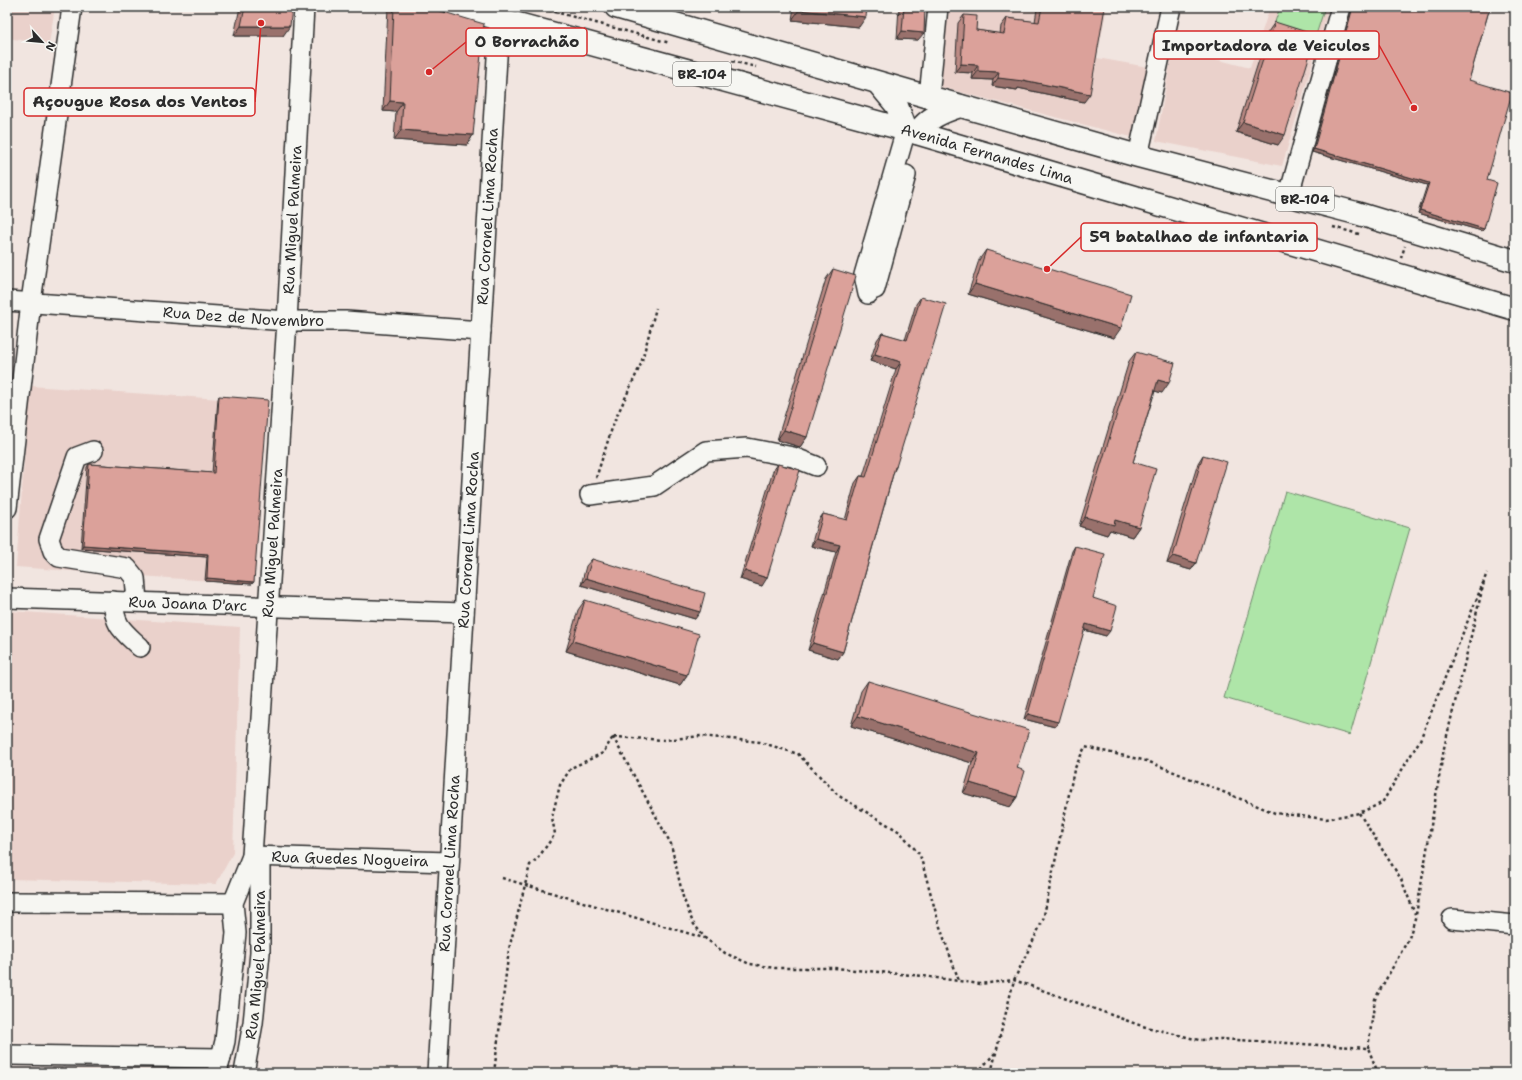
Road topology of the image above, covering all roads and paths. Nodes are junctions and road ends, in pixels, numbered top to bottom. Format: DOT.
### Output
graph roads {
  1 [pos="72,7"];
  2 [pos="304,7"];
  3 [pos="456,7"];
  4 [pos="616,7"];
  5 [pos="938,7"];
  6 [pos="1171,7"];
  7 [pos="1341,7"];
  8 [pos="499,13"];
  9 [pos="878,83"];
  10 [pos="929,97"];
  11 [pos="960,106"];
  12 [pos="911,132"];
  13 [pos="1138,156"];
  14 [pos="1289,195"];
  15 [pos="1410,230"];
  16 [pos="1515,261"];
  17 [pos="1396,275"];
  18 [pos="871,292"];
  19 [pos="7,301"];
  20 [pos="31,302"];
  21 [pos="656,308"];
  22 [pos="1515,310"];
  23 [pos="287,321"];
  24 [pos="480,331"];
  25 [pos="92,451"];
  26 [pos="816,466"];
  27 [pos="590,496"];
  28 [pos="7,508"];
  29 [pos="7,598"];
  30 [pos="113,601"];
  31 [pos="137,601"];
  32 [pos="269,605"];
  33 [pos="464,613"];
  34 [pos="140,647"];
  35 [pos="613,736"];
  36 [pos="1359,813"];
  37 [pos="256,856"];
  38 [pos="449,862"];
  39 [pos="502,878"];
  40 [pos="524,885"];
  41 [pos="7,902"];
  42 [pos="233,903"];
  43 [pos="1416,915"];
  44 [pos="1452,918"];
  45 [pos="1515,925"];
  46 [pos="705,938"];
  47 [pos="1014,980"];
  48 [pos="959,981"];
  49 [pos="1368,1048"];
  50 [pos="996,1052"];
  51 [pos="7,1055"];
  52 [pos="219,1066"];
  53 [pos="244,1073"];
  54 [pos="437,1073"];
  55 [pos="494,1073"];
  56 [pos="977,1073"];
  57 [pos="991,1073"];
  58 [pos="1378,1073"];
  1 -- 20 [label="street"];
  2 -- 23 [label="street, Rua Miguel Palmeira"];
  3 -- 8 [label="highway, Avenida Fernandes Lima / BR-104"];
  4 -- 9 [label="highway, BR-104"];
  5 -- 10 [label="street"];
  6 -- 13 [label="street"];
  7 -- 14 [label="street"];
  8 -- 12 [label="highway, Avenida Fernandes Lima / BR-104"];
  8 -- 24 [label="street, Rua Coronel Lima Rocha"];
  9 -- 10 [label="highway, BR-104"];
  9 -- 12 [label="highway"];
  10 -- 11 [label="highway, BR-104"];
  11 -- 12 [label="highway"];
  11 -- 13 [label="highway, BR-104"];
  12 -- 17 [label="highway, Avenida Fernandes Lima / BR-104"];
  12 -- 18 [label="street"];
  13 -- 14 [label="highway, BR-104"];
  14 -- 15 [label="highway, BR-104"];
  15 -- 16 [label="highway, BR-104"];
  15 -- 17 [label="path"];
  17 -- 22 [label="highway, Avenida Fernandes Lima / BR-104"];
  19 -- 20 [label="street, Rua Dez de Novembro"];
  20 -- 23 [label="street, Rua Dez de Novembro"];
  20 -- 28 [label="street"];
  21 -- 27 [label="path"];
  23 -- 24 [label="street, Rua Dez de Novembro"];
  23 -- 32 [label="street, Rua Miguel Palmeira"];
  24 -- 33 [label="street, Rua Coronel Lima Rocha"];
  25 -- 31 [label="street"];
  26 -- 27 [label="street"];
  29 -- 30 [label="street, Rua Joana D'arc"];
  30 -- 31 [label="street, Rua Joana D'arc"];
  30 -- 34 [label="street"];
  31 -- 32 [label="street, Rua Joana D'arc"];
  32 -- 33 [label="street, Rua Joana D'arc"];
  32 -- 37 [label="street, Rua Miguel Palmeira"];
  33 -- 38 [label="street, Rua Coronel Lima Rocha"];
  35 -- 40 [label="path"];
  35 -- 46 [label="path"];
  35 -- 48 [label="path"];
  36 -- 43 [label="path"];
  36 -- 43 [label="path"];
  36 -- 47 [label="path"];
  37 -- 38 [label="street, Rua Guedes Nogueira"];
  37 -- 42 [label="street, Rua Miguel Palmeira"];
  37 -- 53 [label="street, Rua Miguel Palmeira"];
  38 -- 54 [label="street, Rua Coronel Lima Rocha"];
  39 -- 40 [label="path"];
  40 -- 46 [label="path"];
  40 -- 55 [label="path"];
  41 -- 42 [label="street"];
  42 -- 52 [label="street, Rua Miguel Palmeira"];
  43 -- 49 [label="path"];
  44 -- 45 [label="street"];
  46 -- 48 [label="path"];
  47 -- 48 [label="path"];
  47 -- 49 [label="path"];
  47 -- 50 [label="path"];
  49 -- 58 [label="path"];
  50 -- 56 [label="path"];
  50 -- 57 [label="path"];
  51 -- 52 [label="street"];
}
